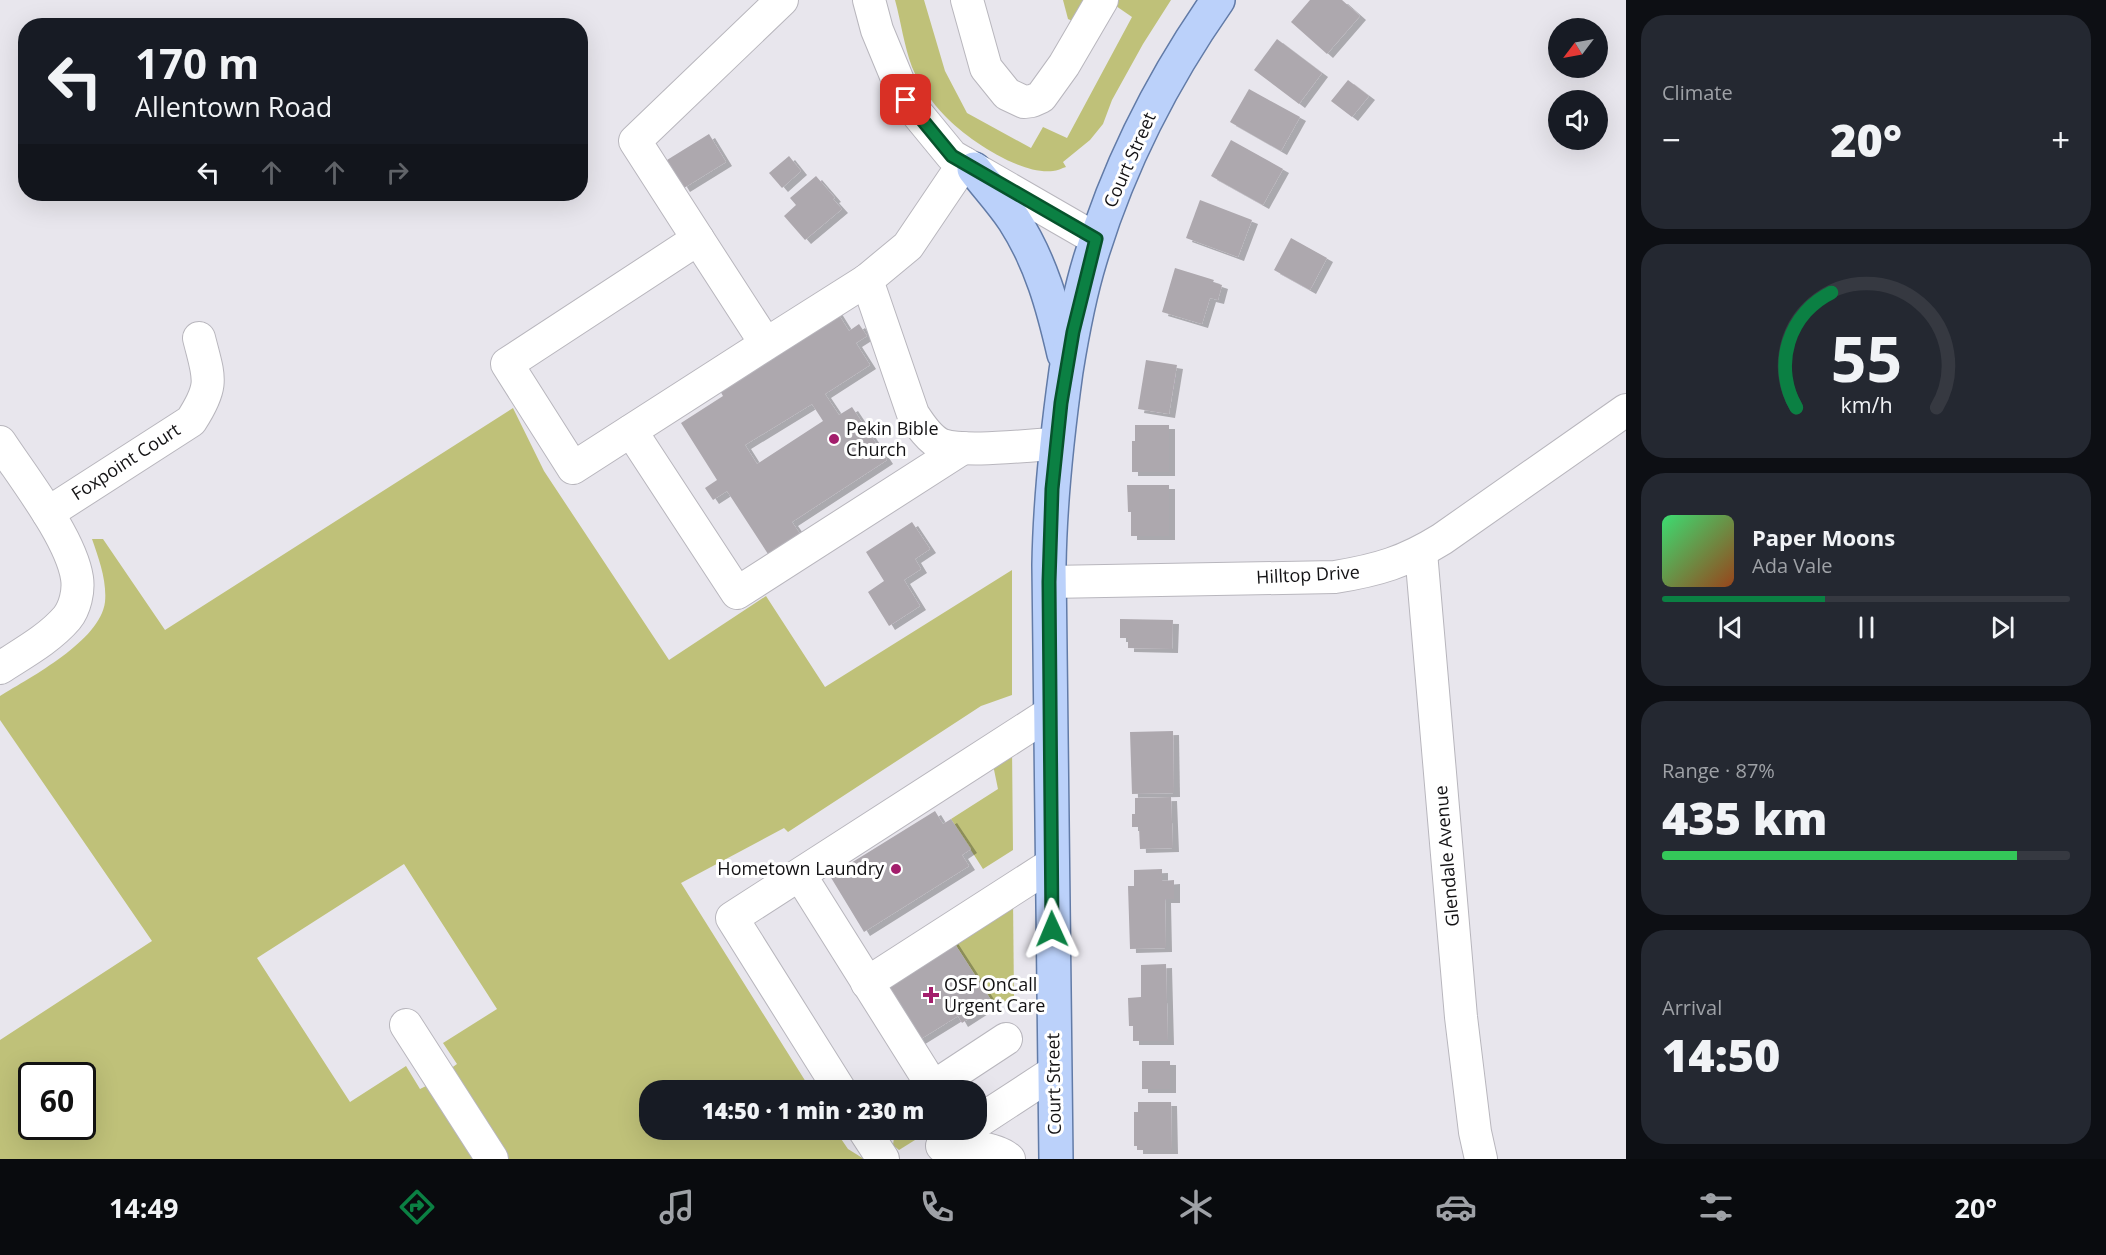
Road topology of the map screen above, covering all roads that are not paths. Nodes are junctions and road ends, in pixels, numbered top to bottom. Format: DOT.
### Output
graph roads {
  1 [pos="782,0"];
  2 [pos="869,0"];
  3 [pos="967,0"];
  4 [pos="1102,0"];
  5 [pos="1218,0"];
  6 [pos="969,166"];
  7 [pos="698,239"];
  8 [pos="1096,239"];
  9 [pos="867,280"];
  10 [pos="199,338"];
  11 [pos="766,344"];
  12 [pos="1067,367"];
  13 [pos="1626,410"];
  14 [pos="631,431"];
  15 [pos="0,442"];
  16 [pos="1056,444"];
  17 [pos="963,448"];
  18 [pos="48,513"];
  19 [pos="1421,552"];
  20 [pos="1049,582"];
  21 [pos="0,668"];
  22 [pos="1050,713"];
  23 [pos="1052,864"];
  24 [pos="800,875"];
  25 [pos="867,983"];
  26 [pos="406,1025"];
  27 [pos="1006,1039"];
  28 [pos="1054,1072"];
  29 [pos="834,1080"];
  30 [pos="928,1080"];
  31 [pos="947,1080"];
  32 [pos="987,1118"];
  33 [pos="871,1140"];
  34 [pos="963,1140"];
  35 [pos="492,1159"];
  36 [pos="883,1159"];
  37 [pos="1009,1159"];
  38 [pos="1056,1159"];
  39 [pos="1480,1159"];
  1 -- 7 [label="street"];
  2 -- 6 [label="street"];
  3 -- 4 [label="street"];
  5 -- 8 [label="main road, Court Street"];
  6 -- 8 [label="street"];
  6 -- 9 [label="street"];
  6 -- 12 [label="main road"];
  7 -- 11 [label="street"];
  7 -- 14 [label="street"];
  8 -- 12 [label="main road, Court Street"];
  9 -- 11 [label="street"];
  9 -- 17 [label="street"];
  10 -- 18 [label="street, Foxpoint Court"];
  11 -- 14 [label="street"];
  12 -- 16 [label="main road, Court Street"];
  13 -- 19 [label="street, Hilltop Drive"];
  14 -- 17 [label="street"];
  15 -- 18 [label="street"];
  16 -- 17 [label="street"];
  16 -- 20 [label="main road, Court Street"];
  18 -- 21 [label="street"];
  19 -- 20 [label="street, Hilltop Drive"];
  19 -- 39 [label="street, Glendale Avenue"];
  20 -- 22 [label="main road, Court Street"];
  22 -- 23 [label="main road, Court Street"];
  22 -- 24 [label="street"];
  23 -- 25 [label="street"];
  23 -- 28 [label="main road, Court Street"];
  24 -- 25 [label="street"];
  24 -- 29 [label="street"];
  25 -- 30 [label="street"];
  26 -- 35 [label="street"];
  27 -- 31 [label="street"];
  28 -- 32 [label="street"];
  28 -- 38 [label="main road, Court Street"];
  33 -- 36 [label="street"];
  34 -- 37 [label="street"];
}
